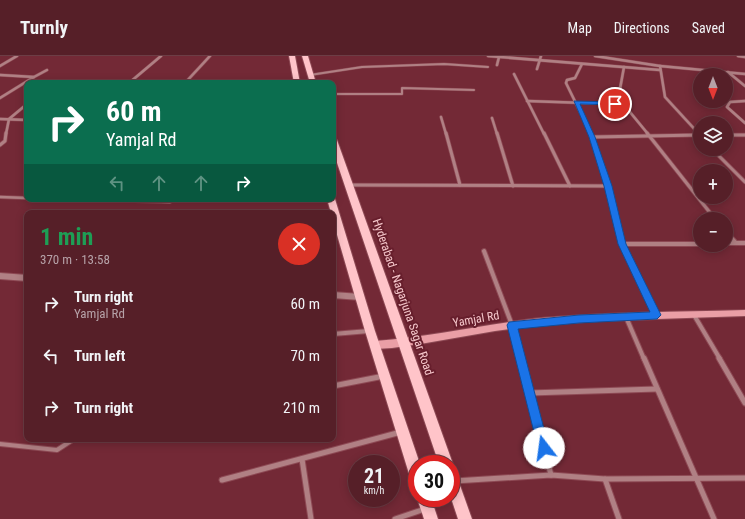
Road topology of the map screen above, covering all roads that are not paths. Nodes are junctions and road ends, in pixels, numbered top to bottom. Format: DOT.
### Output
graph roads {
  1 [pos="17,56"];
  2 [pos="161,56"];
  3 [pos="210,56"];
  4 [pos="292,56"];
  5 [pos="305,56"];
  6 [pos="488,56"];
  7 [pos="541,56"];
  8 [pos="596,56"];
  9 [pos="738,56"];
  10 [pos="500,57"];
  11 [pos="745,57"];
  12 [pos="540,61"];
  13 [pos="582,64"];
  14 [pos="497,65"];
  15 [pos="0,66"];
  16 [pos="488,67"];
  17 [pos="624,67"];
  18 [pos="660,68"];
  19 [pos="537,69"];
  20 [pos="47,70"];
  21 [pos="693,70"];
  22 [pos="733,73"];
  23 [pos="514,74"];
  24 [pos="745,74"];
  25 [pos="0,75"];
  26 [pos="310,75"];
  27 [pos="733,76"];
  28 [pos="34,78"];
  29 [pos="31,80"];
  30 [pos="133,80"];
  31 [pos="188,80"];
  32 [pos="296,80"];
  33 [pos="312,80"];
  34 [pos="24,84"];
  35 [pos="745,86"];
  36 [pos="474,90"];
  37 [pos="336,94"];
  38 [pos="0,98"];
  39 [pos="528,101"];
  40 [pos="576,102"];
  41 [pos="733,102"];
  42 [pos="745,102"];
  43 [pos="621,105"];
  44 [pos="24,106"];
  45 [pos="728,108"];
  46 [pos="441,117"];
  47 [pos="492,118"];
  48 [pos="0,119"];
  49 [pos="9,119"];
  50 [pos="24,120"];
  51 [pos="745,123"];
  52 [pos="693,128"];
  53 [pos="745,134"];
  54 [pos="733,135"];
  55 [pos="647,136"];
  56 [pos="693,136"];
  57 [pos="592,137"];
  58 [pos="0,144"];
  59 [pos="336,149"];
  60 [pos="719,156"];
  61 [pos="745,182"];
  62 [pos="348,185"];
  63 [pos="460,185"];
  64 [pos="513,186"];
  65 [pos="570,186"];
  66 [pos="608,186"];
  67 [pos="0,197"];
  68 [pos="24,198"];
  69 [pos="710,212"];
  70 [pos="336,216"];
  71 [pos="733,240"];
  72 [pos="733,243"];
  73 [pos="736,243"];
  74 [pos="745,243"];
  75 [pos="622,244"];
  76 [pos="693,244"];
  77 [pos="484,250"];
  78 [pos="0,276"];
  79 [pos="24,278"];
  80 [pos="336,295"];
  81 [pos="360,297"];
  82 [pos="745,313"];
  83 [pos="657,315"];
  84 [pos="694,315"];
  85 [pos="626,317"];
  86 [pos="512,325"];
  87 [pos="370,331"];
  88 [pos="336,334"];
  89 [pos="404,344"];
  90 [pos="375,345"];
  91 [pos="384,376"];
  92 [pos="336,385"];
  93 [pos="657,389"];
  94 [pos="529,393"];
  95 [pos="745,403"];
  96 [pos="402,432"];
  97 [pos="69,442"];
  98 [pos="0,444"];
  99 [pos="410,455"];
  100 [pos="443,455"];
  101 [pos="302,459"];
  102 [pos="551,475"];
  103 [pos="695,478"];
  104 [pos="745,478"];
  105 [pos="606,479"];
  106 [pos="222,480"];
  107 [pos="460,480"];
  108 [pos="460,503"];
  109 [pos="427,508"];
  110 [pos="311,519"];
  111 [pos="395,519"];
  112 [pos="466,519"];
  113 [pos="619,519"];
  114 [pos="714,519"];
  1 -- 15 [label="street"];
  2 -- 30 [label="street"];
  3 -- 31 [label="street"];
  4 -- 32 [label="main road"];
  5 -- 26 [label="main road"];
  6 -- 10 [label="street"];
  7 -- 12 [label="street"];
  8 -- 18 [label="street"];
  9 -- 11 [label="street"];
  10 -- 12 [label="street"];
  10 -- 14 [label="street"];
  12 -- 13 [label="street"];
  12 -- 19 [label="street"];
  13 -- 17 [label="street"];
  13 -- 40 [label="street"];
  16 -- 26 [label="lane"];
  17 -- 18 [label="street"];
  17 -- 43 [label="street"];
  18 -- 21 [label="street"];
  18 -- 52 [label="street"];
  20 -- 28 [label="street"];
  22 -- 24 [label="street"];
  23 -- 39 [label="street"];
  25 -- 28 [label="street"];
  26 -- 33 [label="main road"];
  27 -- 35 [label="street"];
  28 -- 29 [label="street"];
  34 -- 38 [label="street"];
  36 -- 37 [label="lane"];
  39 -- 40 [label="street"];
  39 -- 65 [label="street"];
  40 -- 43 [label="street"];
  40 -- 57 [label="street"];
  41 -- 42 [label="street"];
  43 -- 55 [label="street"];
  44 -- 49 [label="street"];
  45 -- 51 [label="street"];
  46 -- 63 [label="street"];
  47 -- 64 [label="street"];
  48 -- 49 [label="street"];
  49 -- 50 [label="street"];
  49 -- 58 [label="street"];
  53 -- 54 [label="street"];
  55 -- 56 [label="street"];
  55 -- 57 [label="street"];
  55 -- 69 [label="street"];
  57 -- 66 [label="street"];
  59 -- 62 [label="main road, Hyderabad - Nagarjuna Sagar Road"];
  60 -- 61 [label="street"];
  62 -- 63 [label="street"];
  62 -- 89 [label="main road, Hyderabad - Nagarjuna Sagar Road"];
  63 -- 64 [label="street"];
  64 -- 65 [label="street"];
  65 -- 66 [label="street"];
  66 -- 75 [label="street"];
  67 -- 68 [label="lane"];
  70 -- 81 [label="main road"];
  71 -- 73 [label="street"];
  72 -- 73 [label="street"];
  73 -- 74 [label="street"];
  75 -- 76 [label="street"];
  75 -- 83 [label="street"];
  77 -- 86 [label="street"];
  78 -- 79 [label="street"];
  80 -- 81 [label="street"];
  81 -- 87 [label="main road"];
  82 -- 84 [label="main road, Yamjal Rd"];
  83 -- 84 [label="main road, Yamjal Rd"];
  83 -- 85 [label="main road, Yamjal Rd"];
  84 -- 95 [label="street"];
  85 -- 86 [label="main road, Yamjal Rd"];
  85 -- 93 [label="street"];
  86 -- 89 [label="main road, Yamjal Rd"];
  86 -- 94 [label="street"];
  87 -- 88 [label="street"];
  87 -- 90 [label="main road"];
  89 -- 90 [label="main road, Yamjal Rd"];
  89 -- 100 [label="main road, Hyderabad - Nagarjuna Sagar Road"];
  90 -- 91 [label="main road"];
  91 -- 92 [label="street"];
  91 -- 96 [label="main road"];
  93 -- 94 [label="street"];
  93 -- 103 [label="street"];
  94 -- 102 [label="street"];
  96 -- 99 [label="main road"];
  96 -- 101 [label="street"];
  97 -- 98 [label="lane"];
  101 -- 106 [label="street"];
  101 -- 110 [label="street"];
  102 -- 105 [label="street"];
  102 -- 107 [label="street"];
  103 -- 104 [label="street"];
  103 -- 105 [label="street"];
  103 -- 114 [label="street"];
  105 -- 113 [label="street"];
  108 -- 112 [label="main road"];
  109 -- 111 [label="street"];
}
